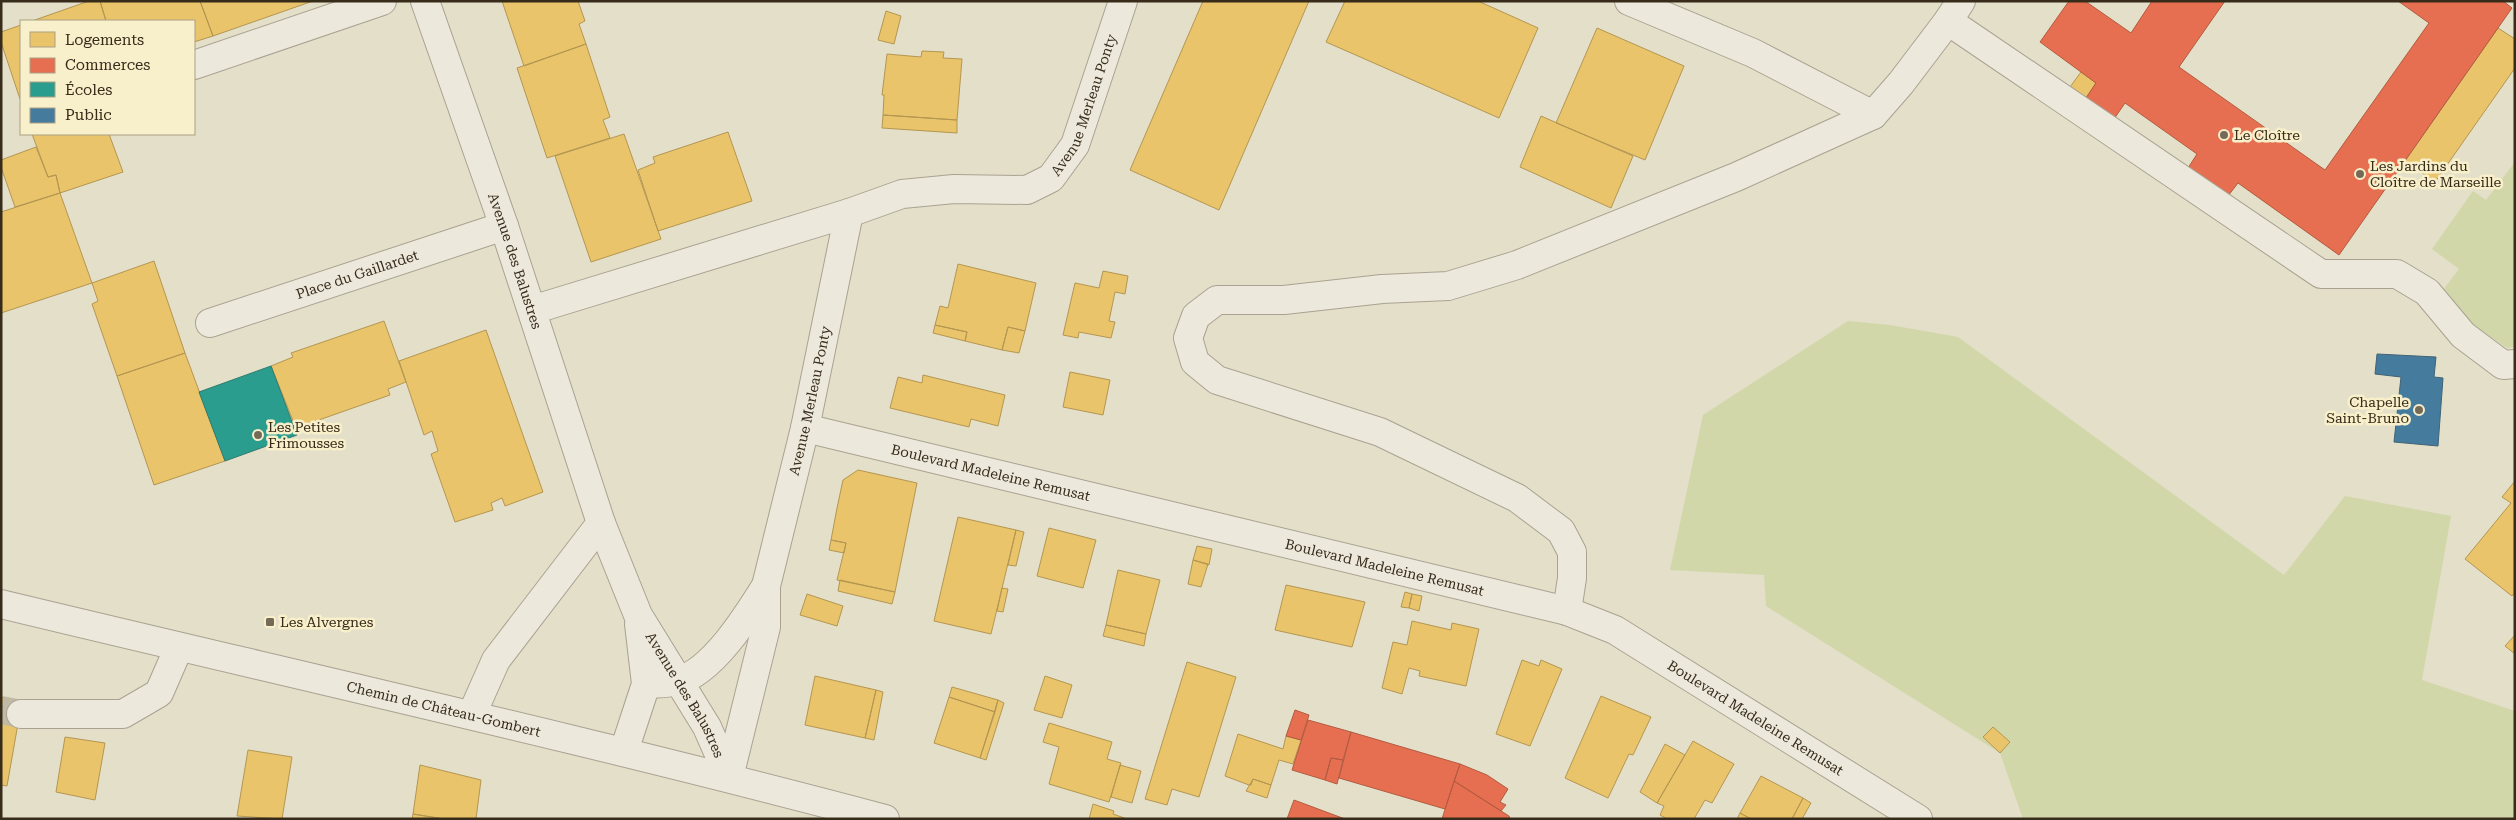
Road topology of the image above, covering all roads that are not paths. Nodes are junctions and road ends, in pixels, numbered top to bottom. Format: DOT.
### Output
graph roads {
  1 [pos="382,1"];
  2 [pos="425,1"];
  3 [pos="1123,1"];
  4 [pos="1629,1"];
  5 [pos="1955,11"];
  6 [pos="195,65"];
  7 [pos="1873,114"];
  8 [pos="848,213"];
  9 [pos="504,226"];
  10 [pos="532,310"];
  11 [pos="210,323"];
  12 [pos="2515,364"];
  13 [pos="805,428"];
  14 [pos="601,523"];
  15 [pos="766,586"];
  16 [pos="1,604"];
  17 [pos="1567,611"];
  18 [pos="638,615"];
  19 [pos="179,647"];
  20 [pos="678,681"];
  21 [pos="646,684"];
  22 [pos="21,714"];
  23 [pos="472,714"];
  24 [pos="624,752"];
  25 [pos="729,777"];
  26 [pos="885,819"];
  27 [pos="1918,819"];
  1 -- 6 [label="street"];
  2 -- 9 [label="street, Avenue des Balustres"];
  3 -- 8 [label="street, Avenue Merleau Ponty"];
  4 -- 7 [label="street"];
  5 -- 7 [label="street"];
  5 -- 12 [label="street"];
  7 -- 17 [label="street"];
  8 -- 10 [label="street, Avenue Merleau Ponty"];
  8 -- 13 [label="street, Avenue Merleau Ponty"];
  9 -- 10 [label="street, Avenue des Balustres"];
  9 -- 11 [label="street, Place du Gaillardet"];
  10 -- 14 [label="street, Avenue des Balustres"];
  13 -- 15 [label="street, Avenue Merleau Ponty"];
  13 -- 17 [label="street, Boulevard Madeleine Remusat"];
  14 -- 18 [label="street, Avenue des Balustres"];
  14 -- 23 [label="street"];
  15 -- 20 [label="street, Avenue Merleau Ponty"];
  15 -- 25 [label="street, Avenue Merleau Ponty"];
  16 -- 19 [label="street, Chemin de Château-Gombert"];
  17 -- 27 [label="street, Boulevard Madeleine Remusat"];
  18 -- 20 [label="street, Avenue des Balustres"];
  18 -- 21 [label="street, Avenue des Balustres"];
  19 -- 22 [label="street"];
  19 -- 23 [label="street, Chemin de Château-Gombert"];
  20 -- 21 [label="street, Avenue Merleau Ponty"];
  20 -- 25 [label="street, Avenue des Balustres"];
  21 -- 24 [label="street, Avenue des Balustres"];
  23 -- 24 [label="street, Chemin de Château-Gombert"];
  24 -- 25 [label="street, Chemin de Château-Gombert"];
  25 -- 26 [label="street, Chemin de Château-Gombert"];
}
